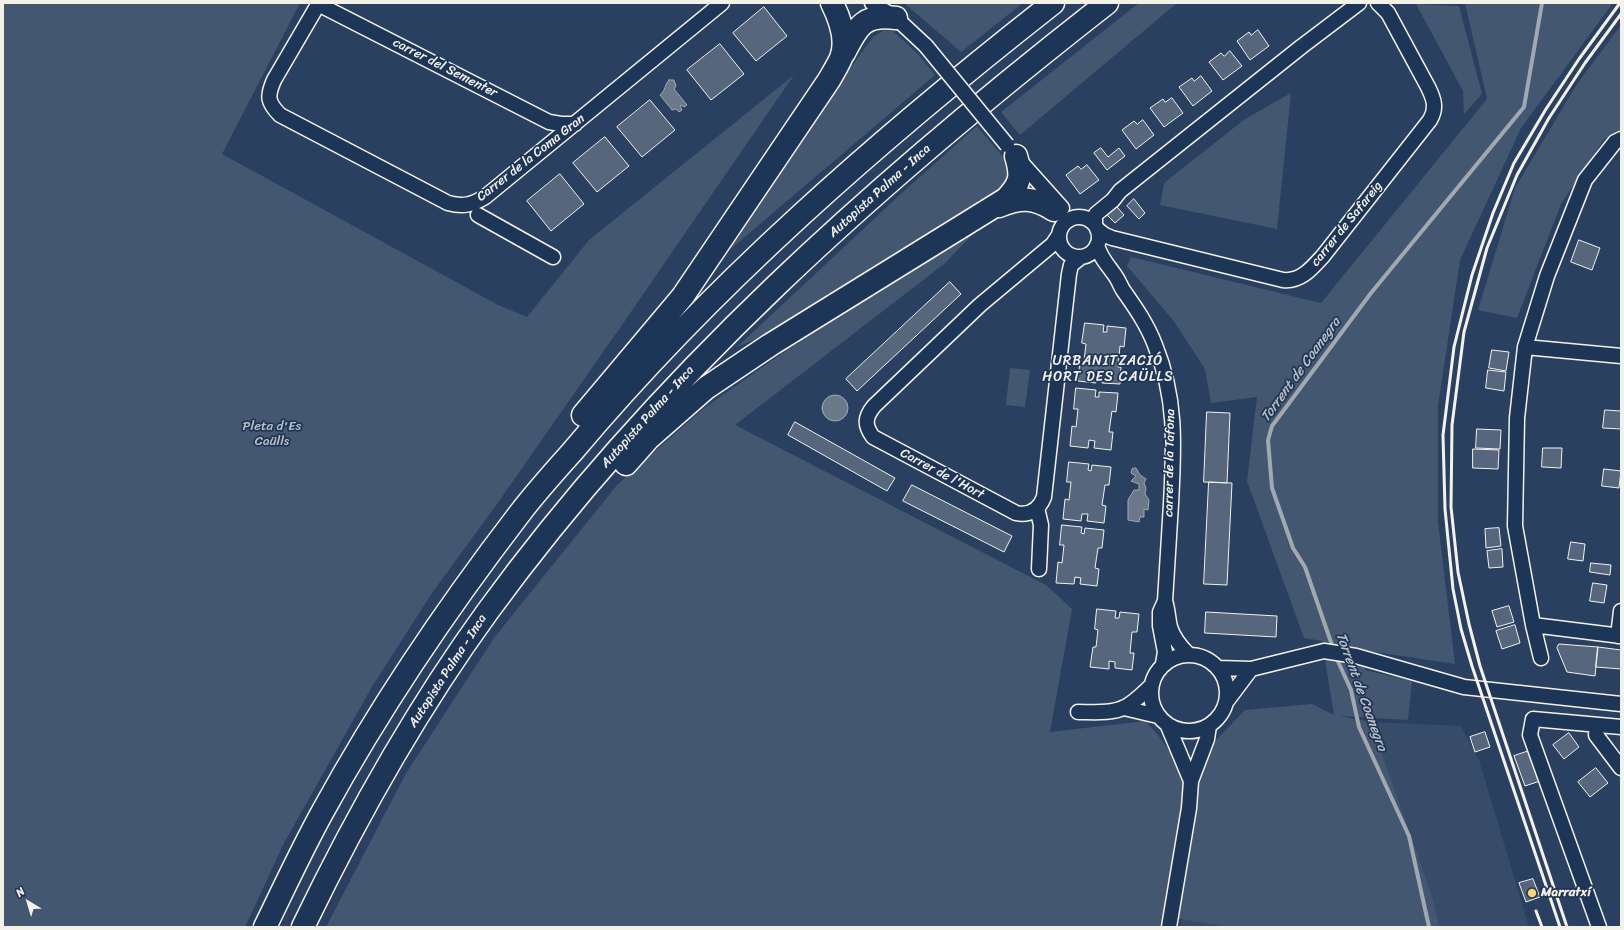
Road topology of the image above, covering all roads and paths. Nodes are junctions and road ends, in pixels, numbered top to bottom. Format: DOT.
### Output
graph roads {
  1 [pos="318,3"];
  2 [pos="722,3"];
  3 [pos="832,3"];
  4 [pos="872,3"];
  5 [pos="1053,3"];
  6 [pos="1107,3"];
  7 [pos="1359,3"];
  8 [pos="1378,3"];
  9 [pos="896,18"];
  10 [pos="842,57"];
  11 [pos="575,124"];
  12 [pos="1621,139"];
  13 [pos="1012,151"];
  14 [pos="1034,178"];
  15 [pos="1120,191"];
  16 [pos="990,209"];
  17 [pos="478,216"];
  18 [pos="1076,217"];
  19 [pos="1058,225"];
  20 [pos="1097,236"];
  21 [pos="1083,256"];
  22 [pos="553,257"];
  23 [pos="1122,289"];
  24 [pos="1525,347"];
  25 [pos="1621,356"];
  26 [pos="1037,508"];
  27 [pos="567,509"];
  28 [pos="522,510"];
  29 [pos="1039,569"];
  30 [pos="1165,601"];
  31 [pos="1621,611"];
  32 [pos="1533,625"];
  33 [pos="1620,636"];
  34 [pos="1188,654"];
  35 [pos="1541,658"];
  36 [pos="1163,664"];
  37 [pos="1219,668"];
  38 [pos="1251,669"];
  39 [pos="1152,685"];
  40 [pos="1227,701"];
  41 [pos="1621,704"];
  42 [pos="1124,708"];
  43 [pos="1078,712"];
  44 [pos="1163,721"];
  45 [pos="1597,725"];
  46 [pos="1209,726"];
  47 [pos="1621,727"];
  48 [pos="1621,768"];
  49 [pos="1190,781"];
  50 [pos="265,927"];
  51 [pos="302,927"];
  52 [pos="1169,927"];
  53 [pos="1599,927"];
  1 -- 11 [label="street, carrer del Sementer"];
  1 -- 11 [label="street, Carrer de la Coma Gran"];
  2 -- 11 [label="street, Carrer de la Coma Gran"];
  3 -- 10 [label="highway"];
  4 -- 9 [label="street"];
  5 -- 28 [label="highway"];
  6 -- 27 [label="highway, Autopista Palma - Inca"];
  7 -- 15 [label="street"];
  8 -- 20 [label="street, carrer de Safareig"];
  9 -- 10 [label="highway"];
  9 -- 13 [label="street, bridge"];
  10 -- 28 [label="highway"];
  12 -- 24 [label="street"];
  13 -- 14 [label="street"];
  13 -- 16 [label="highway"];
  14 -- 18 [label="street"];
  14 -- 19 [label="street"];
  15 -- 18 [label="street"];
  15 -- 20 [label="street"];
  16 -- 19 [label="highway"];
  16 -- 27 [label="highway"];
  17 -- 22 [label="street"];
  18 -- 19 [label="street"];
  18 -- 20 [label="street"];
  19 -- 21 [label="street"];
  19 -- 26 [label="street, Carrer de l'Hort"];
  20 -- 21 [label="street"];
  20 -- 23 [label="street, carrer de la Tafona"];
  21 -- 23 [label="street, carrer de la Tafona"];
  21 -- 26 [label="street"];
  23 -- 30 [label="street, carrer de la Tafona"];
  24 -- 25 [label="street"];
  24 -- 32 [label="street"];
  26 -- 29 [label="street"];
  27 -- 51 [label="highway, Autopista Palma - Inca"];
  28 -- 50 [label="highway"];
  30 -- 34 [label="street"];
  30 -- 36 [label="street"];
  31 -- 33 [label="street"];
  32 -- 33 [label="street"];
  32 -- 35 [label="street"];
  34 -- 36 [label="street"];
  34 -- 37 [label="street"];
  36 -- 39 [label="street"];
  37 -- 38 [label="street"];
  37 -- 40 [label="street"];
  38 -- 40 [label="street"];
  38 -- 41 [label="street"];
  39 -- 42 [label="street"];
  39 -- 44 [label="street"];
  40 -- 46 [label="street"];
  42 -- 43 [label="street"];
  42 -- 44 [label="street"];
  44 -- 46 [label="street"];
  44 -- 49 [label="street"];
  45 -- 47 [label="street"];
  45 -- 48 [label="street"];
  45 -- 53 [label="street"];
  46 -- 49 [label="street"];
  49 -- 52 [label="street"];
}
